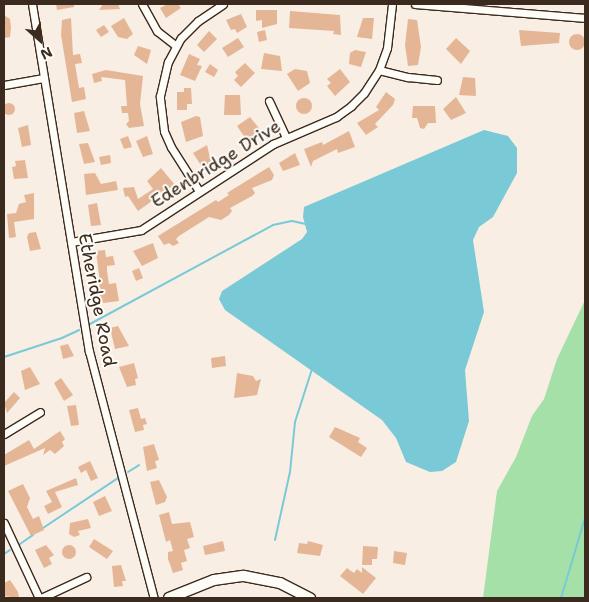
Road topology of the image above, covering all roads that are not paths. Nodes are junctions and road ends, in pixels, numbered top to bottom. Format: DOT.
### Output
graph roads {
  1 [pos="32,4"];
  2 [pos="142,4"];
  3 [pos="223,4"];
  4 [pos="392,4"];
  5 [pos="415,4"];
  6 [pos="585,18"];
  7 [pos="176,46"];
  8 [pos="379,70"];
  9 [pos="44,78"];
  10 [pos="437,80"];
  11 [pos="4,84"];
  12 [pos="269,101"];
  13 [pos="286,137"];
  14 [pos="199,191"];
  15 [pos="71,242"];
  16 [pos="40,412"];
  17 [pos="4,434"];
  18 [pos="4,524"];
  19 [pos="86,577"];
  20 [pos="40,598"];
  21 [pos="154,598"];
  22 [pos="169,598"];
  23 [pos="310,598"];
  1 -- 9 [label="street, Etheridge Road"];
  2 -- 7 [label="street"];
  3 -- 7 [label="street"];
  4 -- 8 [label="street, Edenbridge Drive"];
  5 -- 6 [label="street"];
  7 -- 14 [label="street"];
  8 -- 10 [label="street"];
  8 -- 13 [label="street, Edenbridge Drive"];
  9 -- 11 [label="street"];
  9 -- 15 [label="street, Etheridge Road"];
  12 -- 13 [label="street"];
  13 -- 14 [label="street, Edenbridge Drive"];
  14 -- 15 [label="street, Edenbridge Drive"];
  15 -- 21 [label="street, Etheridge Road"];
  16 -- 17 [label="street"];
  18 -- 20 [label="street"];
  19 -- 20 [label="street"];
  22 -- 23 [label="street"];
}
